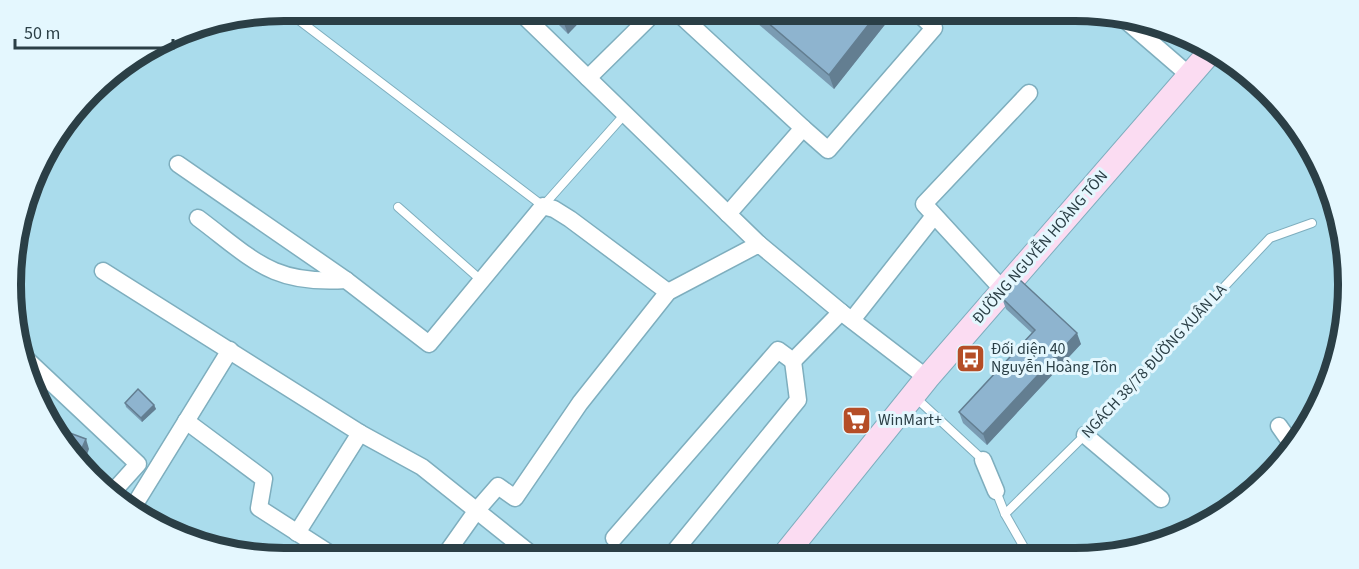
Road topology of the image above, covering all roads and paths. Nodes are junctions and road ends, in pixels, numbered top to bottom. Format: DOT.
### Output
graph roads {
  1 [pos="300,21"];
  2 [pos="529,21"];
  3 [pos="645,21"];
  4 [pos="688,21"];
  5 [pos="927,21"];
  6 [pos="1135,28"];
  7 [pos="1206,56"];
  8 [pos="1189,75"];
  9 [pos="588,78"];
  10 [pos="1029,93"];
  11 [pos="625,114"];
  12 [pos="803,128"];
  13 [pos="178,164"];
  14 [pos="543,206"];
  15 [pos="398,207"];
  16 [pos="728,214"];
  17 [pos="934,216"];
  18 [pos="198,218"];
  19 [pos="1312,223"];
  20 [pos="759,244"];
  21 [pos="103,271"];
  22 [pos="346,280"];
  23 [pos="482,281"];
  24 [pos="1003,290"];
  25 [pos="668,292"];
  26 [pos="847,316"];
  27 [pos="230,350"];
  28 [pos="793,361"];
  29 [pos="34,366"];
  30 [pos="920,386"];
  31 [pos="186,421"];
  32 [pos="1279,426"];
  33 [pos="360,433"];
  34 [pos="1085,435"];
  35 [pos="1288,439"];
  36 [pos="983,460"];
  37 [pos="117,488"];
  38 [pos="996,491"];
  39 [pos="1161,499"];
  40 [pos="136,503"];
  41 [pos="477,510"];
  42 [pos="1005,514"];
  43 [pos="297,533"];
  44 [pos="614,538"];
  45 [pos="321,548"];
  46 [pos="451,548"];
  47 [pos="524,548"];
  48 [pos="677,548"];
  49 [pos="790,548"];
  50 [pos="1024,548"];
  1 -- 14 [label="lane"];
  2 -- 9 [label="street"];
  3 -- 9 [label="street"];
  4 -- 12 [label="street"];
  5 -- 12 [label="street"];
  6 -- 8 [label="street"];
  7 -- 8 [label="main road, ĐƯỜNG NGUYỄN HOÀNG TÔN"];
  8 -- 24 [label="main road, ĐƯỜNG NGUYỄN HOÀNG TÔN"];
  9 -- 11 [label="street"];
  10 -- 17 [label="street"];
  11 -- 14 [label="lane"];
  11 -- 16 [label="street"];
  12 -- 16 [label="street"];
  13 -- 22 [label="street"];
  14 -- 23 [label="street"];
  14 -- 25 [label="street"];
  15 -- 23 [label="lane"];
  16 -- 20 [label="street"];
  17 -- 24 [label="street"];
  17 -- 26 [label="street"];
  18 -- 22 [label="street"];
  19 -- 34 [label="lane, NGÁCH 38/78 ĐƯỜNG XUÂN LA"];
  20 -- 25 [label="street"];
  20 -- 26 [label="street"];
  21 -- 27 [label="street"];
  22 -- 23 [label="street"];
  24 -- 30 [label="main road, ĐƯỜNG NGUYỄN HOÀNG TÔN"];
  25 -- 41 [label="street"];
  26 -- 28 [label="street"];
  26 -- 30 [label="street"];
  27 -- 31 [label="street"];
  27 -- 33 [label="street"];
  28 -- 44 [label="street"];
  28 -- 48 [label="street"];
  29 -- 37 [label="street"];
  30 -- 36 [label="lane"];
  30 -- 49 [label="main road, ĐƯỜNG NGUYỄN HOÀNG TÔN"];
  31 -- 40 [label="street"];
  31 -- 43 [label="street"];
  32 -- 35 [label="street"];
  33 -- 41 [label="street"];
  33 -- 43 [label="street"];
  34 -- 39 [label="street"];
  34 -- 42 [label="lane, NGÁCH 38/78 ĐƯỜNG XUÂN LA"];
  36 -- 38 [label="street"];
  38 -- 42 [label="lane"];
  41 -- 46 [label="street"];
  41 -- 47 [label="street"];
  42 -- 50 [label="lane"];
  43 -- 45 [label="street"];
}
